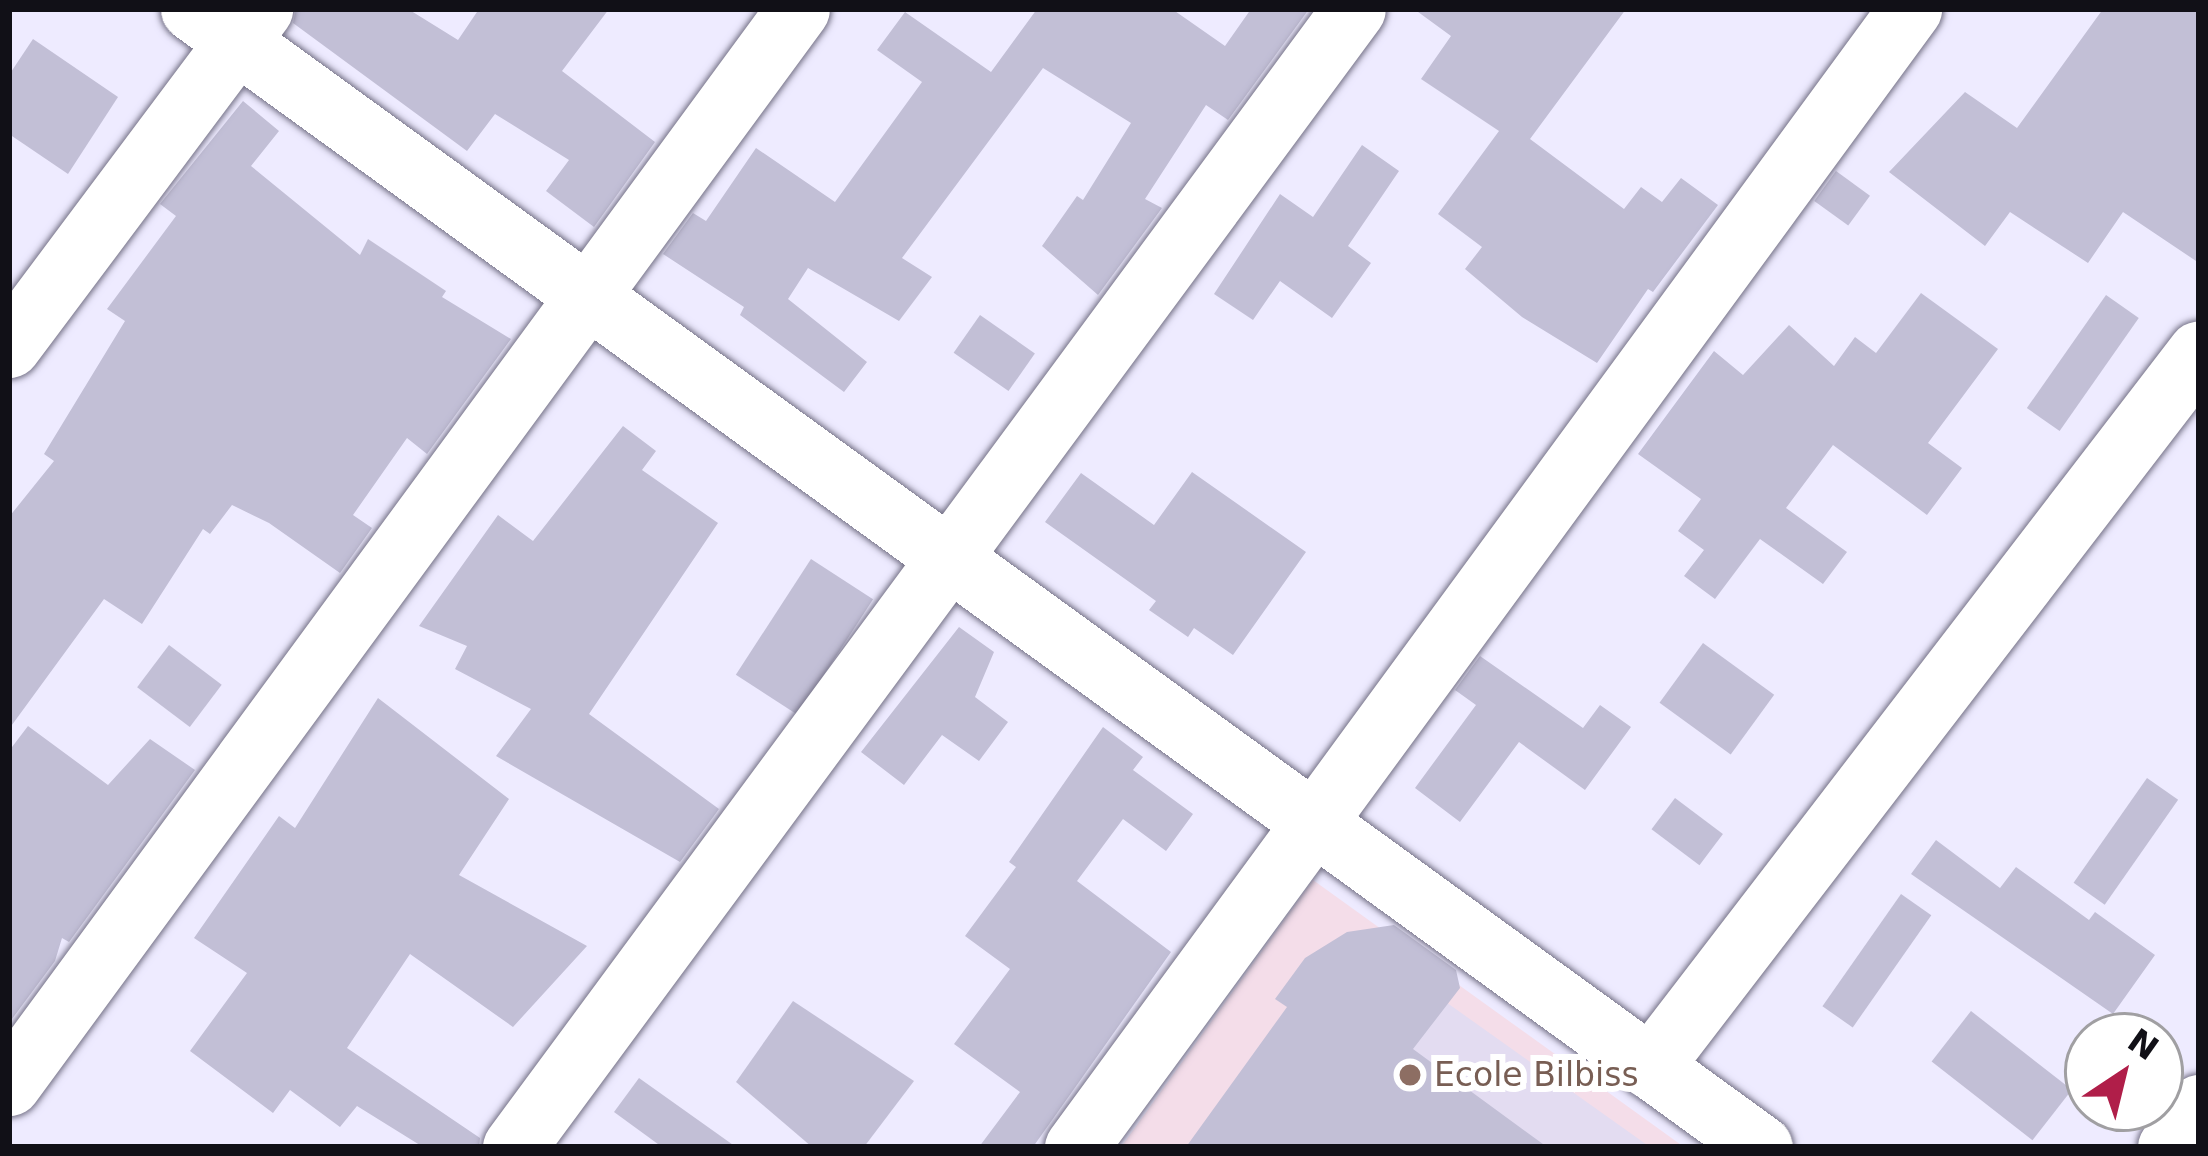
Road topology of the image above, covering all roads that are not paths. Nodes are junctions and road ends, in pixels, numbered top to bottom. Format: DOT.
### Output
graph roads {
  1 [pos="798,9"];
  2 [pos="1354,9"];
  3 [pos="1910,9"];
  4 [pos="230,20"];
  5 [pos="586,294"];
  6 [pos="9,346"];
  7 [pos="2199,352"];
  8 [pos="946,555"];
  9 [pos="1311,820"];
  10 [pos="1650,1067"];
  11 [pos="9,1084"];
  12 [pos="2199,1106"];
  13 [pos="514,1147"];
  14 [pos="1076,1147"];
  15 [pos="1761,1147"];
  16 [pos="2169,1147"];
  1 -- 5 [label="street"];
  2 -- 8 [label="street"];
  3 -- 9 [label="street"];
  4 -- 5 [label="street"];
  4 -- 6 [label="street"];
  5 -- 8 [label="street"];
  5 -- 11 [label="street"];
  7 -- 10 [label="street"];
  8 -- 9 [label="street"];
  8 -- 13 [label="street"];
  9 -- 10 [label="street"];
  9 -- 14 [label="street"];
  10 -- 15 [label="street"];
  12 -- 16 [label="street"];
}
